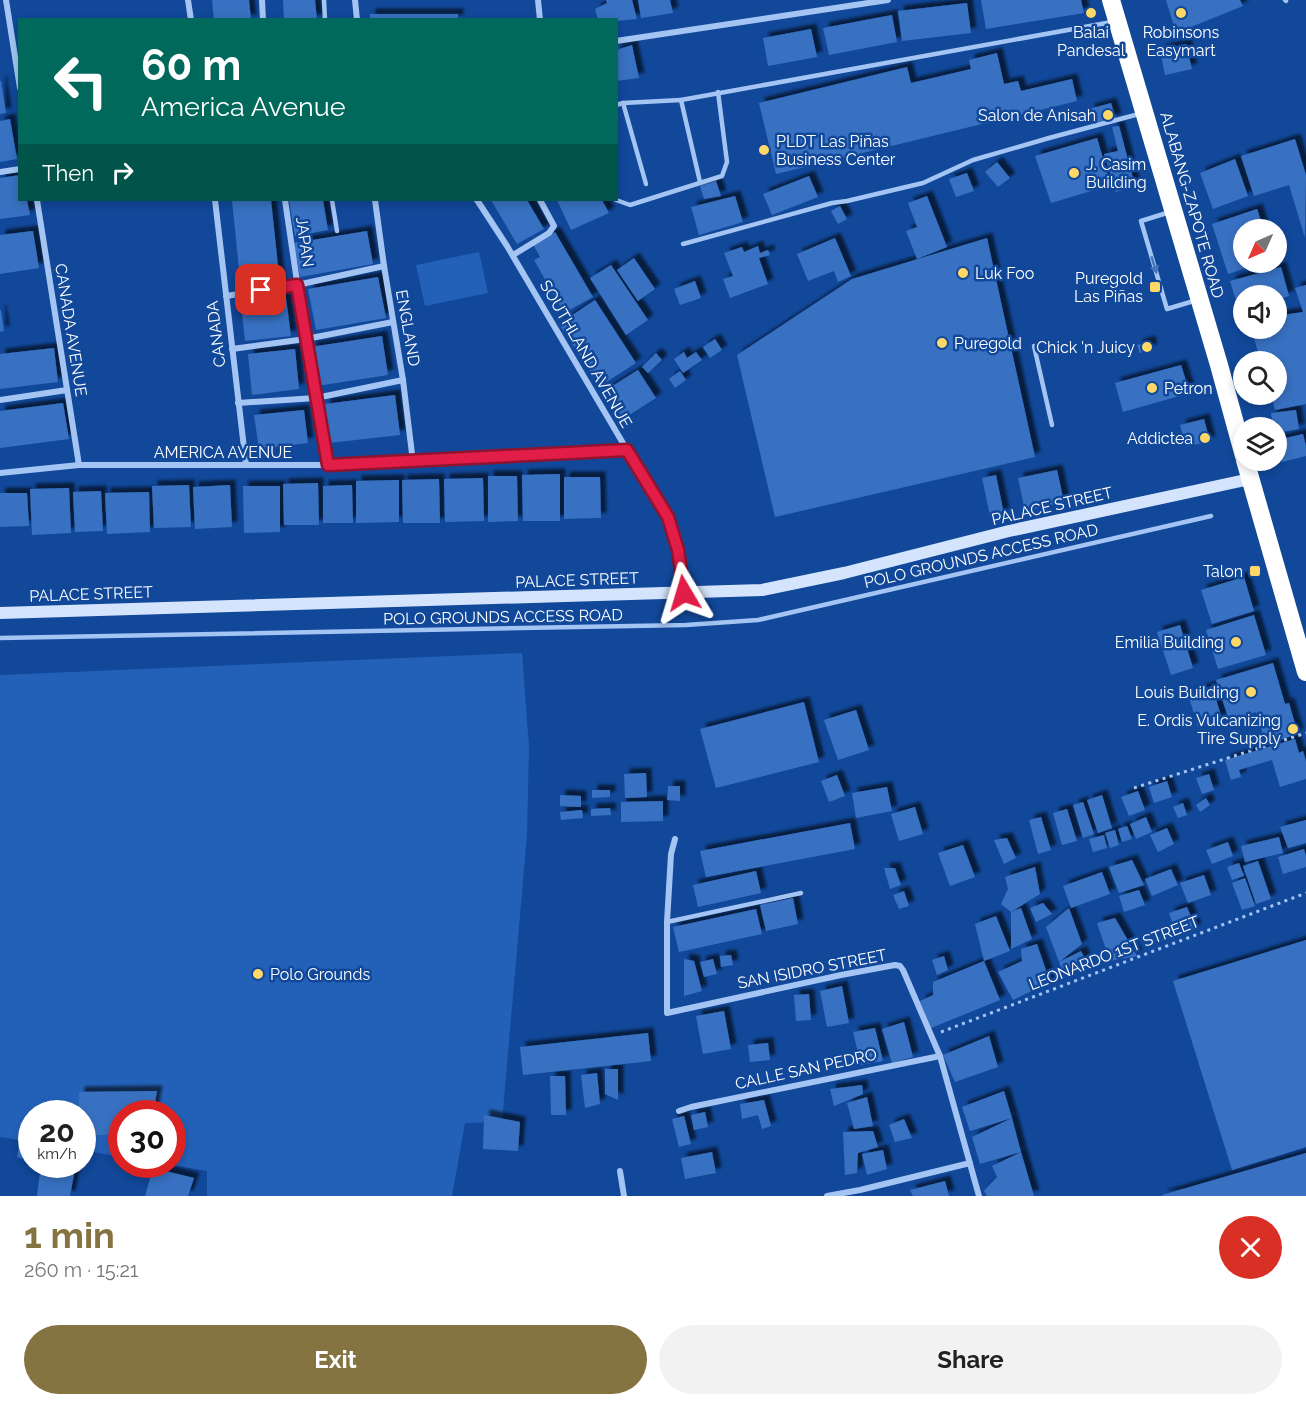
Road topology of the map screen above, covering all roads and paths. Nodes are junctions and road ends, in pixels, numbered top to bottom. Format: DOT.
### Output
graph roads {
  1 [pos="6,0"];
  2 [pos="188,0"];
  3 [pos="262,0"];
  4 [pos="324,0"];
  5 [pos="355,0"];
  6 [pos="538,0"];
  7 [pos="888,0"];
  8 [pos="1112,0"];
  9 [pos="191,18"];
  10 [pos="263,18"];
  11 [pos="325,18"];
  12 [pos="357,18"];
  13 [pos="540,18"];
  14 [pos="1117,21"];
  15 [pos="618,41"];
  16 [pos="18,75"];
  17 [pos="718,92"];
  18 [pos="681,100"];
  19 [pos="623,103"];
  20 [pos="618,104"];
  21 [pos="1145,113"];
  22 [pos="18,169"];
  23 [pos="0,172"];
  24 [pos="700,182"];
  25 [pos="646,184"];
  26 [pos="37,201"];
  27 [pos="214,201"];
  28 [pos="285,201"];
  29 [pos="332,201"];
  30 [pos="375,201"];
  31 [pos="478,201"];
  32 [pos="541,201"];
  33 [pos="618,201"];
  34 [pos="1173,211"];
  35 [pos="337,231"];
  36 [pos="683,244"];
  37 [pos="513,255"];
  38 [pos="384,266"];
  39 [pos="297,285"];
  40 [pos="226,296"];
  41 [pos="1199,300"];
  42 [pos="393,322"];
  43 [pos="306,339"];
  44 [pos="1034,346"];
  45 [pos="232,349"];
  46 [pos="403,380"];
  47 [pos="67,390"];
  48 [pos="316,398"];
  49 [pos="0,400"];
  50 [pos="238,403"];
  51 [pos="1233,418"];
  52 [pos="1052,425"];
  53 [pos="627,450"];
  54 [pos="413,462"];
  55 [pos="79,465"];
  56 [pos="246,465"];
  57 [pos="328,465"];
  58 [pos="1248,471"];
  59 [pos="0,473"];
  60 [pos="1250,479"];
  61 [pos="1212,516"];
  62 [pos="684,593"];
  63 [pos="0,614"];
  64 [pos="0,638"];
  65 [pos="1306,672"];
  66 [pos="1306,734"];
  67 [pos="1134,788"];
  68 [pos="675,839"];
  69 [pos="801,893"];
  70 [pos="1306,893"];
  71 [pos="667,922"];
  72 [pos="931,1035"];
  73 [pos="939,1056"];
  74 [pos="679,1110"];
  75 [pos="970,1163"];
  76 [pos="620,1171"];
  77 [pos="861,1193"];
  78 [pos="624,1196"];
  79 [pos="827,1196"];
  80 [pos="979,1196"];
  1 -- 16 [label="street"];
  2 -- 9 [label="street"];
  3 -- 10 [label="street"];
  4 -- 11 [label="lane"];
  5 -- 12 [label="street"];
  6 -- 13 [label="street"];
  7 -- 15 [label="street"];
  8 -- 14 [label="highway, ALABANG-ZAPOTE ROAD"];
  14 -- 17 [label="lane"];
  14 -- 21 [label="highway, ALABANG-ZAPOTE ROAD"];
  17 -- 18 [label="lane"];
  17 -- 24 [label="lane"];
  18 -- 19 [label="lane"];
  18 -- 24 [label="lane"];
  19 -- 20 [label="lane"];
  19 -- 25 [label="lane"];
  21 -- 34 [label="highway, ALABANG-ZAPOTE ROAD"];
  21 -- 36 [label="lane"];
  22 -- 23 [label="street"];
  24 -- 33 [label="lane"];
  26 -- 47 [label="street, CANADA AVENUE"];
  27 -- 40 [label="street, CANADA"];
  28 -- 39 [label="street, JAPAN"];
  29 -- 35 [label="lane"];
  30 -- 38 [label="street, ENGLAND"];
  31 -- 37 [label="street, SOUTHLAND AVENUE"];
  32 -- 37 [label="street"];
  34 -- 41 [label="highway, ALABANG-ZAPOTE ROAD"];
  34 -- 41 [label="lane, one-way"];
  37 -- 53 [label="street, SOUTHLAND AVENUE"];
  38 -- 39 [label="street"];
  38 -- 42 [label="street, ENGLAND"];
  39 -- 40 [label="street"];
  39 -- 43 [label="street, JAPAN"];
  40 -- 45 [label="street, CANADA"];
  41 -- 51 [label="highway, ALABANG-ZAPOTE ROAD"];
  42 -- 43 [label="street"];
  42 -- 46 [label="street, ENGLAND"];
  43 -- 45 [label="street"];
  43 -- 48 [label="street, JAPAN"];
  44 -- 52 [label="lane"];
  45 -- 50 [label="street, CANADA"];
  46 -- 48 [label="street"];
  46 -- 54 [label="street, ENGLAND"];
  47 -- 49 [label="street"];
  47 -- 55 [label="street, CANADA AVENUE"];
  48 -- 50 [label="street"];
  48 -- 57 [label="street, JAPAN"];
  50 -- 56 [label="street, CANADA"];
  53 -- 54 [label="street, AMERICA AVENUE"];
  53 -- 62 [label="street, SOUTHLAND AVENUE"];
  54 -- 57 [label="street, AMERICA AVENUE"];
  55 -- 56 [label="street, AMERICA AVENUE"];
  55 -- 59 [label="street, AMERICA AVENUE"];
  56 -- 57 [label="street, AMERICA AVENUE"];
  58 -- 60 [label="highway"];
  60 -- 62 [label="street, PALACE STREET"];
  60 -- 65 [label="highway"];
  61 -- 64 [label="lane, POLO GROUNDS ACCESS ROAD"];
  62 -- 63 [label="street, PALACE STREET"];
  66 -- 67 [label="path"];
  68 -- 71 [label="street"];
  69 -- 71 [label="lane"];
  70 -- 72 [label="path, LEONARDO 1ST STREET"];
  71 -- 72 [label="street, SAN ISIDRO STREET"];
  72 -- 73 [label="street, SAN ISIDRO STREET"];
  73 -- 74 [label="street, CALLE SAN PEDRO"];
  73 -- 75 [label="street, SAN ISIDRO STREET"];
  75 -- 77 [label="street"];
  75 -- 80 [label="street, SAN ISIDRO STREET"];
  76 -- 78 [label="street"];
  77 -- 79 [label="street"];
}
